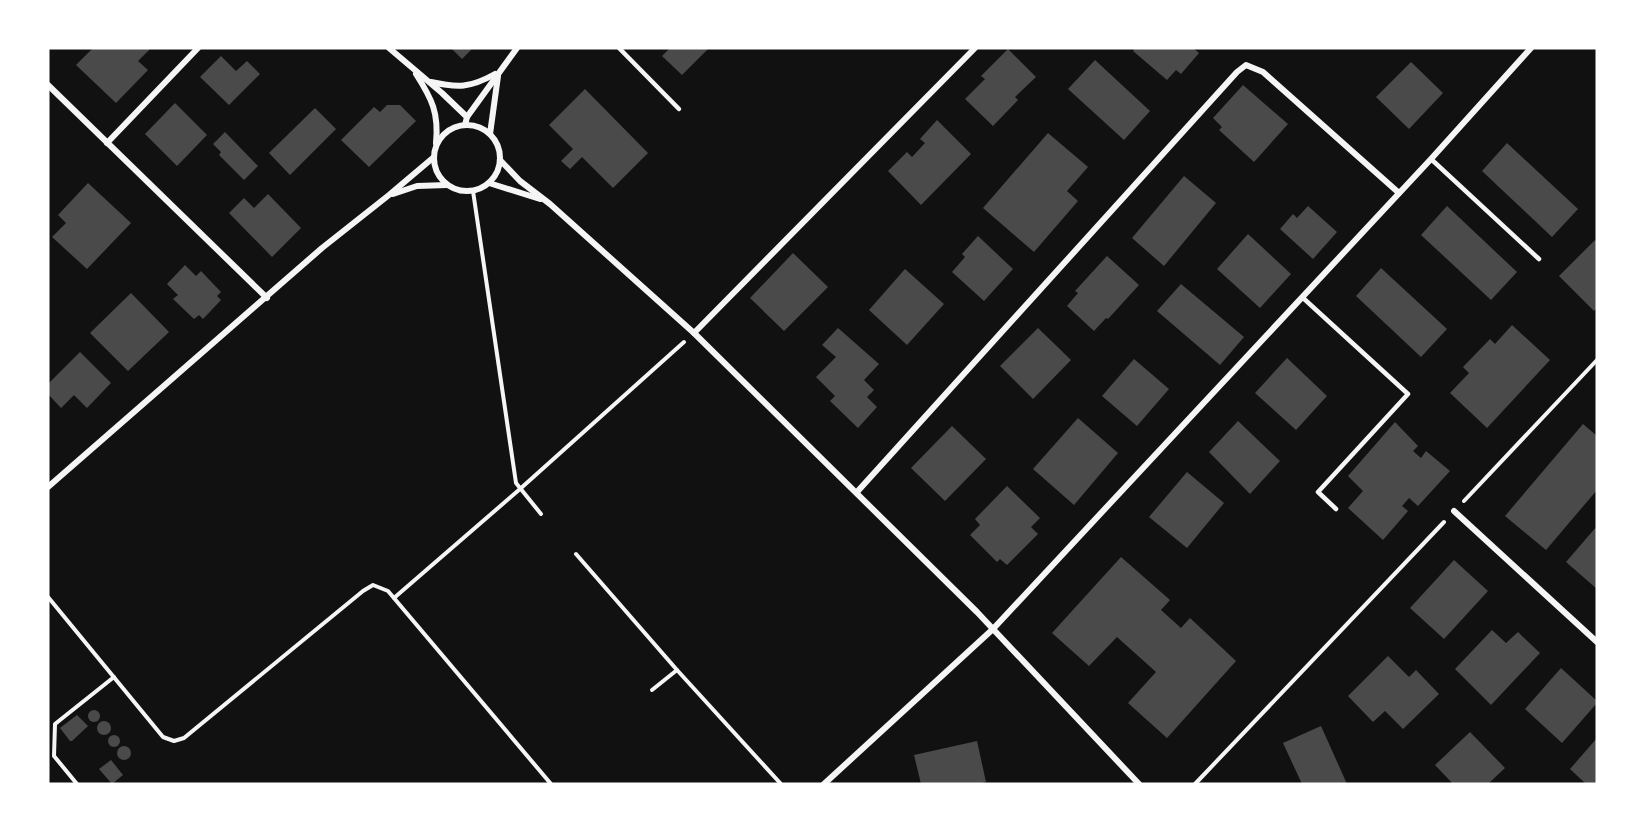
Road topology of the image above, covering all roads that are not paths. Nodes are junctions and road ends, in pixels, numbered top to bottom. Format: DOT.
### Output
graph roads {
  1 [pos="198,48"];
  2 [pos="389,48"];
  3 [pos="517,48"];
  4 [pos="619,48"];
  5 [pos="975,48"];
  6 [pos="1531,48"];
  7 [pos="413,69"];
  8 [pos="498,73"];
  9 [pos="429,82"];
  10 [pos="48,85"];
  11 [pos="679,109"];
  12 [pos="467,117"];
  13 [pos="465,125"];
  14 [pos="490,134"];
  15 [pos="107,143"];
  16 [pos="435,149"];
  17 [pos="434,157"];
  18 [pos="1431,159"];
  19 [pos="500,160"];
  20 [pos="489,183"];
  21 [pos="447,185"];
  22 [pos="1399,193"];
  23 [pos="389,195"];
  24 [pos="544,200"];
  25 [pos="1539,259"];
  26 [pos="1302,297"];
  27 [pos="267,298"];
  28 [pos="694,333"];
  29 [pos="48,487"];
  30 [pos="856,492"];
  31 [pos="1336,508"];
  32 [pos="1454,511"];
  33 [pos="993,629"];
  34 [pos="1597,642"];
  35 [pos="824,784"];
  36 [pos="1139,784"];
  1 -- 15 [label="street"];
  2 -- 7 [label="street"];
  3 -- 8 [label="street"];
  4 -- 11 [label="lane"];
  5 -- 28 [label="street"];
  6 -- 18 [label="street"];
  7 -- 9 [label="street"];
  7 -- 16 [label="street"];
  8 -- 9 [label="street"];
  8 -- 12 [label="street"];
  8 -- 14 [label="street"];
  9 -- 12 [label="street"];
  10 -- 15 [label="street"];
  12 -- 13 [label="street"];
  13 -- 14 [label="street"];
  13 -- 16 [label="street"];
  14 -- 19 [label="street"];
  15 -- 27 [label="street"];
  16 -- 17 [label="street"];
  17 -- 21 [label="street"];
  17 -- 23 [label="street"];
  18 -- 22 [label="street"];
  18 -- 25 [label="lane"];
  19 -- 20 [label="street"];
  19 -- 24 [label="street"];
  20 -- 21 [label="street"];
  20 -- 24 [label="street"];
  21 -- 23 [label="street"];
  22 -- 26 [label="street"];
  22 -- 30 [label="street"];
  23 -- 27 [label="street"];
  24 -- 28 [label="street"];
  26 -- 31 [label="lane"];
  26 -- 33 [label="street"];
  27 -- 29 [label="street"];
  28 -- 30 [label="street"];
  30 -- 33 [label="street"];
  32 -- 34 [label="street"];
  33 -- 35 [label="street"];
  33 -- 36 [label="street"];
}
